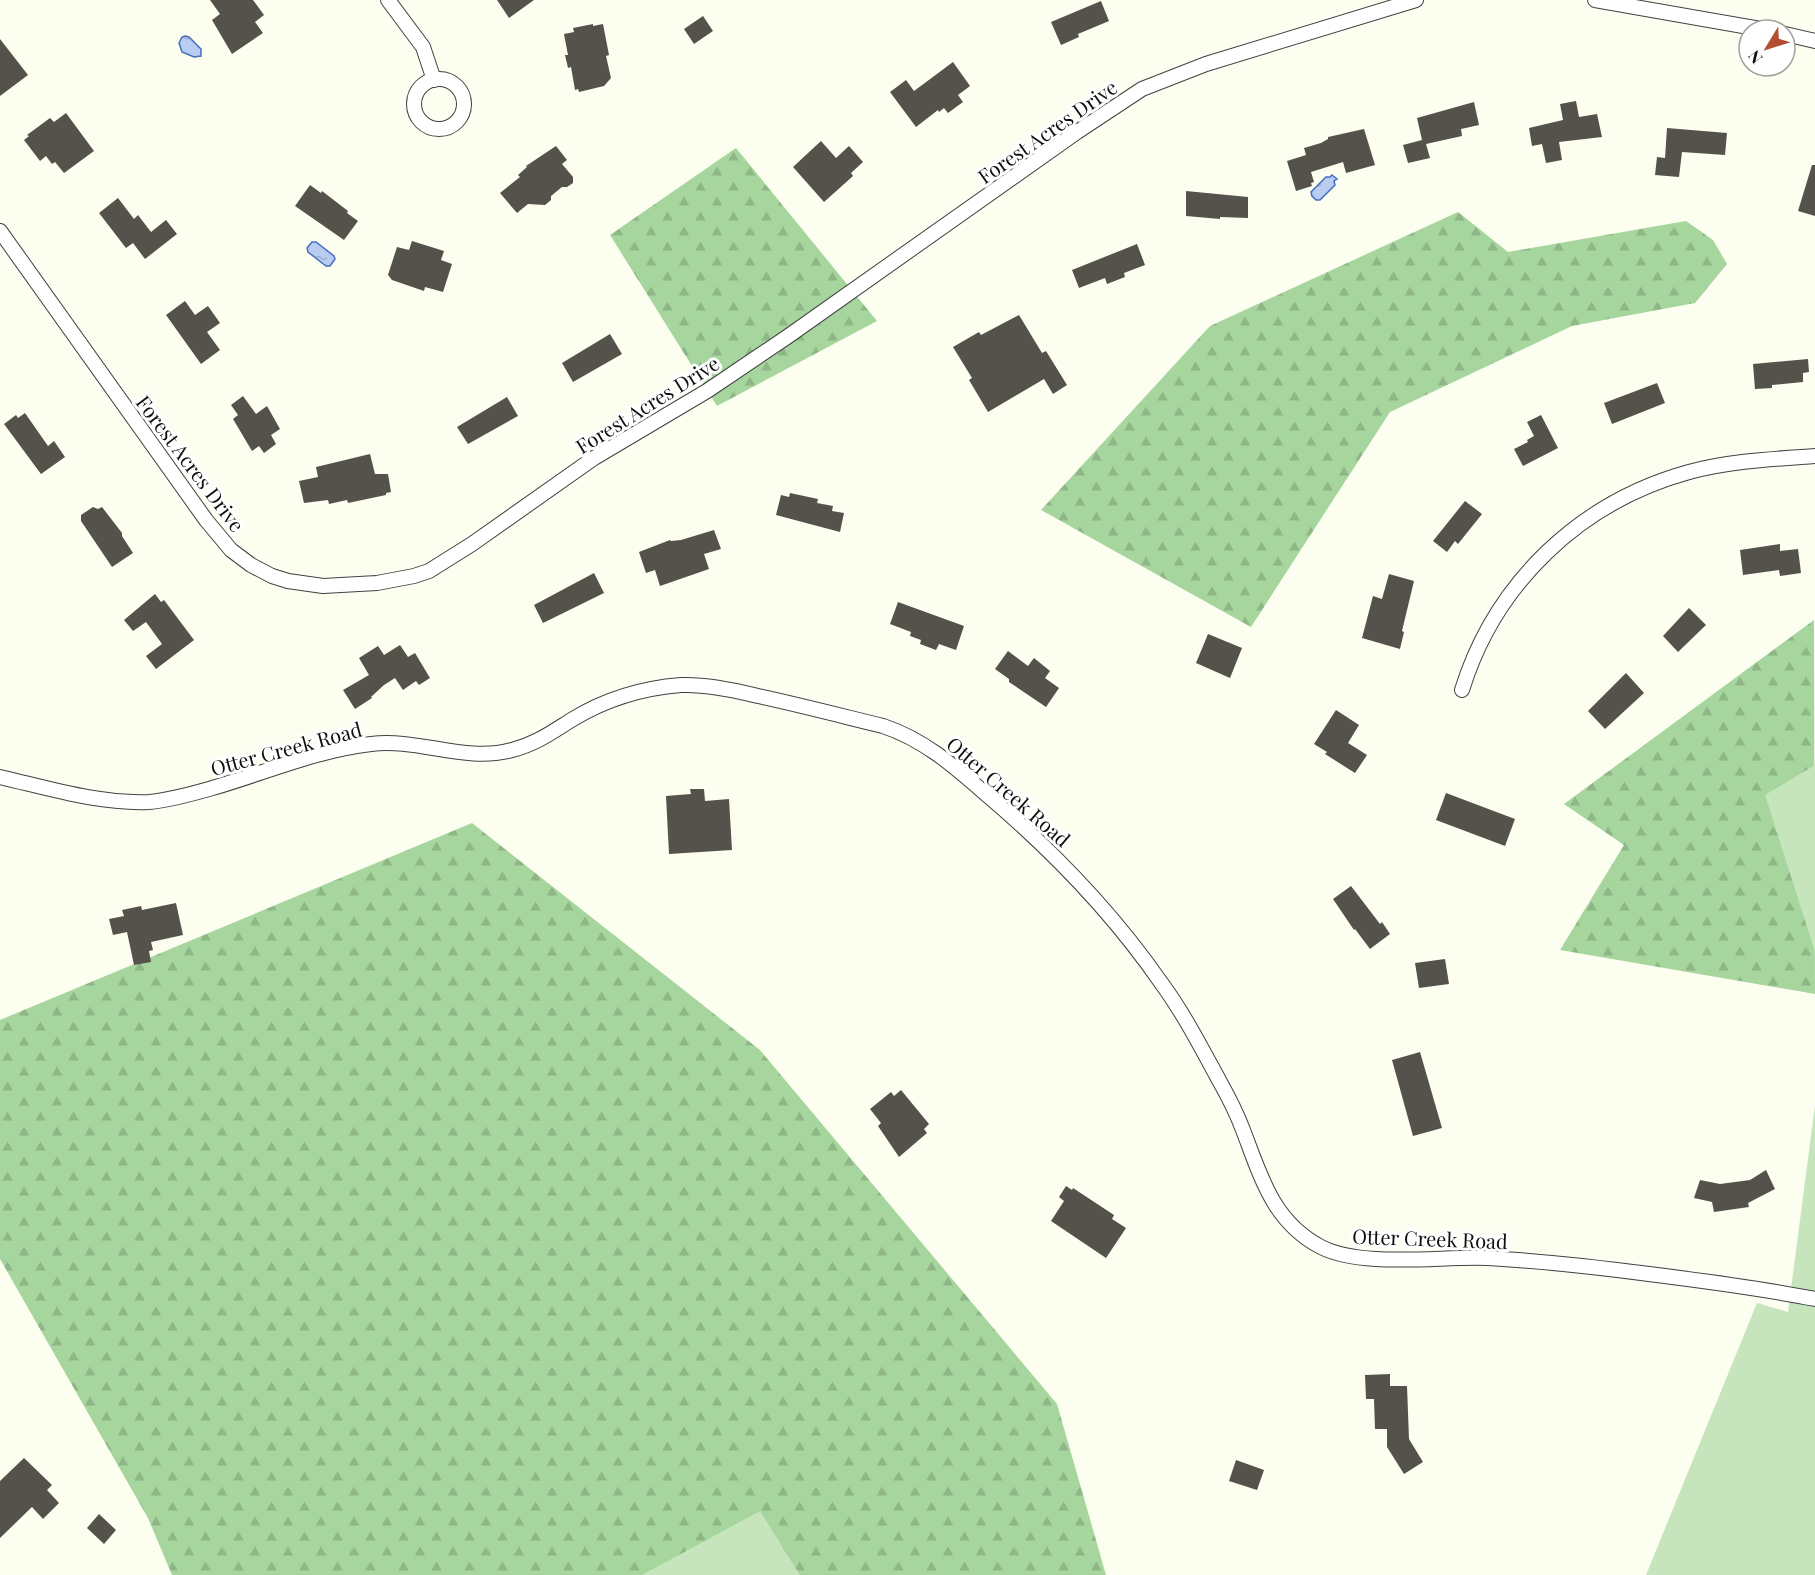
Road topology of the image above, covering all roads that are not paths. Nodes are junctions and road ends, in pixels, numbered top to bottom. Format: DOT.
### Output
graph roads {
  1 [pos="388,0"];
  2 [pos="1416,0"];
  3 [pos="1595,0"];
  4 [pos="1737,25"];
  5 [pos="1797,37"];
  6 [pos="1815,41"];
  7 [pos="434,80"];
  8 [pos="0,231"];
  9 [pos="1815,456"];
  10 [pos="1462,690"];
  11 [pos="0,777"];
  12 [pos="1815,1299"];
  1 -- 7 [label="street"];
  2 -- 8 [label="street, Forest Acres Drive"];
  3 -- 4 [label="street"];
  5 -- 6 [label="street"];
  9 -- 10 [label="street"];
  11 -- 12 [label="street, Otter Creek Road"];
}
